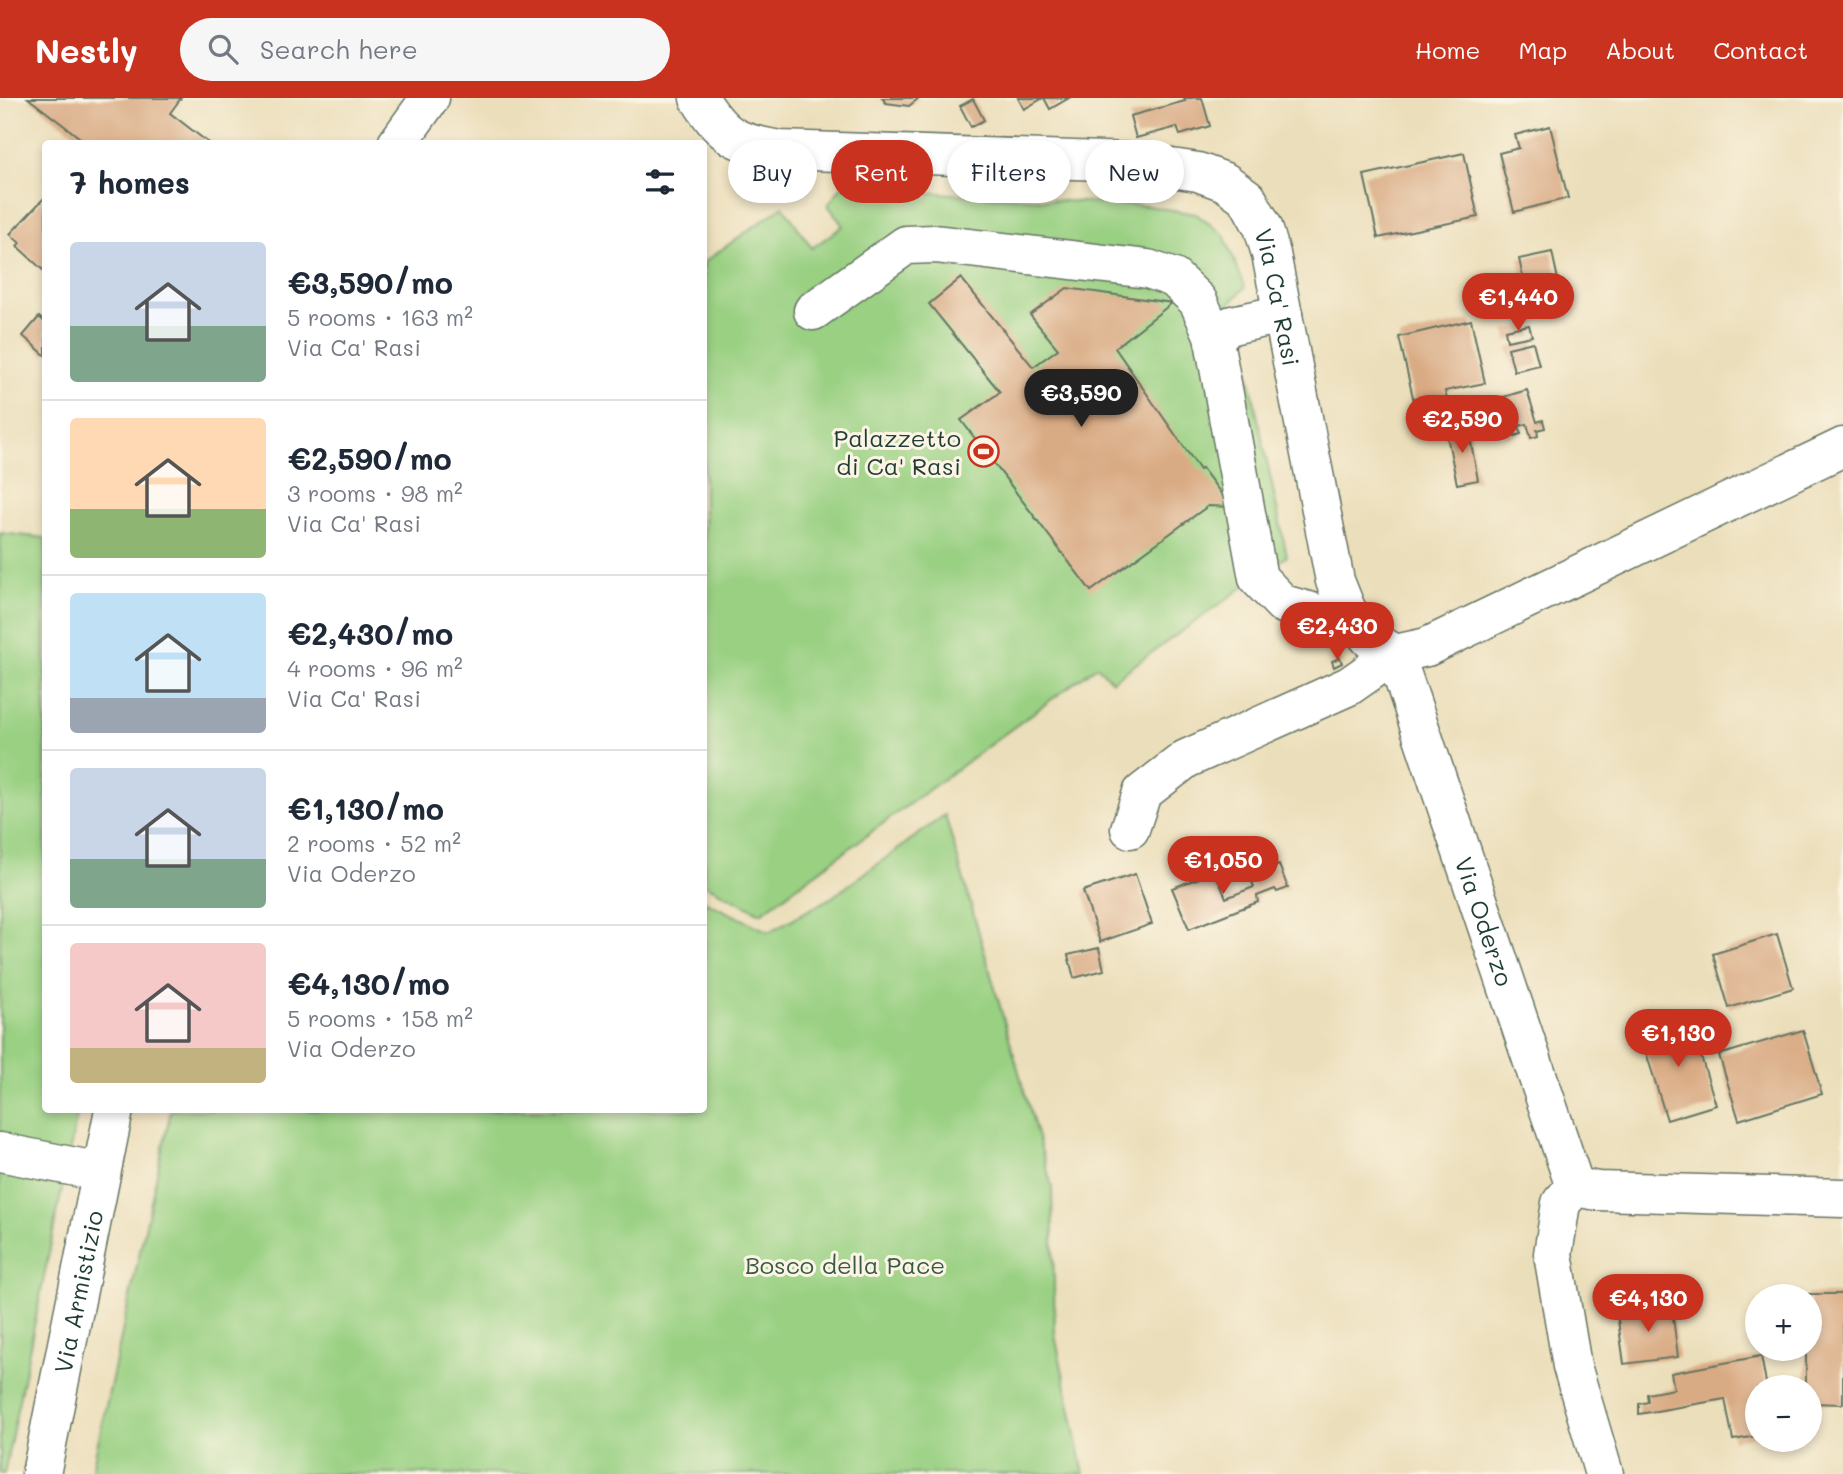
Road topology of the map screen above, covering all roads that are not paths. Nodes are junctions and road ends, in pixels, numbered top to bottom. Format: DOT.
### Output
graph roads {
  1 [pos="430,98"];
  2 [pos="699,98"];
  3 [pos="400,140"];
  4 [pos="813,311"];
  5 [pos="1283,314"];
  6 [pos="1213,335"];
  7 [pos="1843,447"];
  8 [pos="1347,611"];
  9 [pos="1395,654"];
  10 [pos="1130,829"];
  11 [pos="113,1113"];
  12 [pos="0,1152"];
  13 [pos="101,1172"];
  14 [pos="1575,1187"];
  15 [pos="1843,1198"];
  16 [pos="41,1474"];
  17 [pos="1604,1474"];
  1 -- 3 [label="street"];
  2 -- 5 [label="street, Via Ca' Rasi"];
  4 -- 6 [label="street"];
  5 -- 6 [label="street"];
  5 -- 8 [label="street, Via Ca' Rasi"];
  6 -- 8 [label="street"];
  7 -- 9 [label="street"];
  8 -- 9 [label="street, Via Ca' Rasi"];
  9 -- 10 [label="street"];
  9 -- 14 [label="street, Via Oderzo"];
  11 -- 13 [label="street, Via Armistizio"];
  12 -- 13 [label="street"];
  13 -- 16 [label="street, Via Armistizio"];
  14 -- 15 [label="street"];
  14 -- 17 [label="street"];
}
